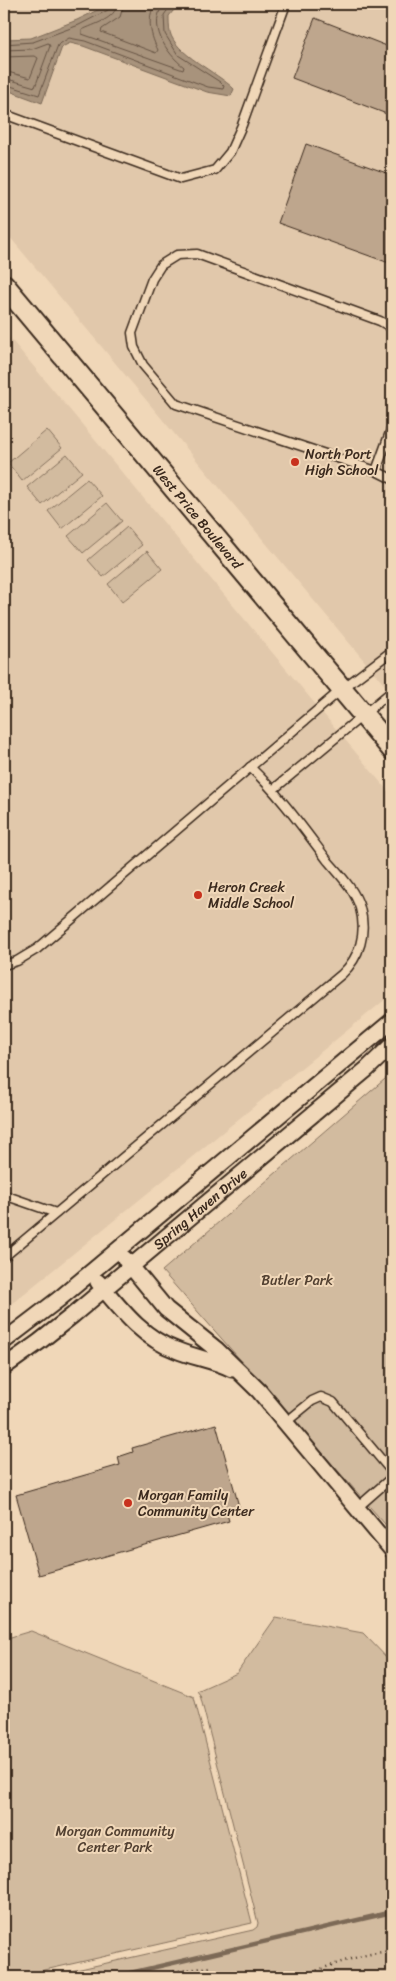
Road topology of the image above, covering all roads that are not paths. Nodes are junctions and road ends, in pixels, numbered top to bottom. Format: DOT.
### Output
graph roads {
  1 [pos="286,4"];
  2 [pos="4,114"];
  3 [pos="4,285"];
  4 [pos="392,328"];
  5 [pos="392,427"];
  6 [pos="376,471"];
  7 [pos="392,479"];
  8 [pos="392,651"];
  9 [pos="342,689"];
  10 [pos="392,692"];
  11 [pos="364,716"];
  12 [pos="392,749"];
  13 [pos="250,767"];
  14 [pos="274,789"];
  15 [pos="4,965"];
  16 [pos="392,1021"];
  17 [pos="392,1045"];
  18 [pos="4,1195"];
  19 [pos="56,1213"];
  20 [pos="117,1250"];
  21 [pos="4,1257"];
  22 [pos="131,1267"];
  23 [pos="90,1273"];
  24 [pos="104,1289"];
  25 [pos="4,1341"];
  26 [pos="4,1367"];
  27 [pos="242,1374"];
  28 [pos="285,1423"];
  29 [pos="357,1508"];
  30 [pos="392,1550"];
  1 -- 2 [label="lane"];
  3 -- 9 [label="street, West Price Boulevard"];
  4 -- 6 [label="lane"];
  5 -- 6 [label="lane"];
  6 -- 7 [label="lane"];
  8 -- 9 [label="lane"];
  9 -- 11 [label="street, West Price Boulevard"];
  9 -- 13 [label="lane"];
  10 -- 11 [label="lane"];
  11 -- 12 [label="street, West Price Boulevard"];
  11 -- 14 [label="lane"];
  13 -- 14 [label="lane"];
  13 -- 15 [label="lane"];
  14 -- 19 [label="lane"];
  16 -- 20 [label="street, Spring Haven Drive"];
  17 -- 22 [label="street, Spring Haven Drive"];
  18 -- 19 [label="lane"];
  19 -- 21 [label="lane"];
  20 -- 22 [label="street"];
  20 -- 23 [label="street, Spring Haven Drive"];
  22 -- 24 [label="street, Spring Haven Drive"];
  22 -- 27 [label="street"];
  23 -- 24 [label="street"];
  23 -- 25 [label="street, Spring Haven Drive"];
  24 -- 26 [label="street, Spring Haven Drive"];
  24 -- 27 [label="street"];
  27 -- 28 [label="street"];
  28 -- 29 [label="street"];
  28 -- 29 [label="lane"];
  29 -- 30 [label="street"];
}
